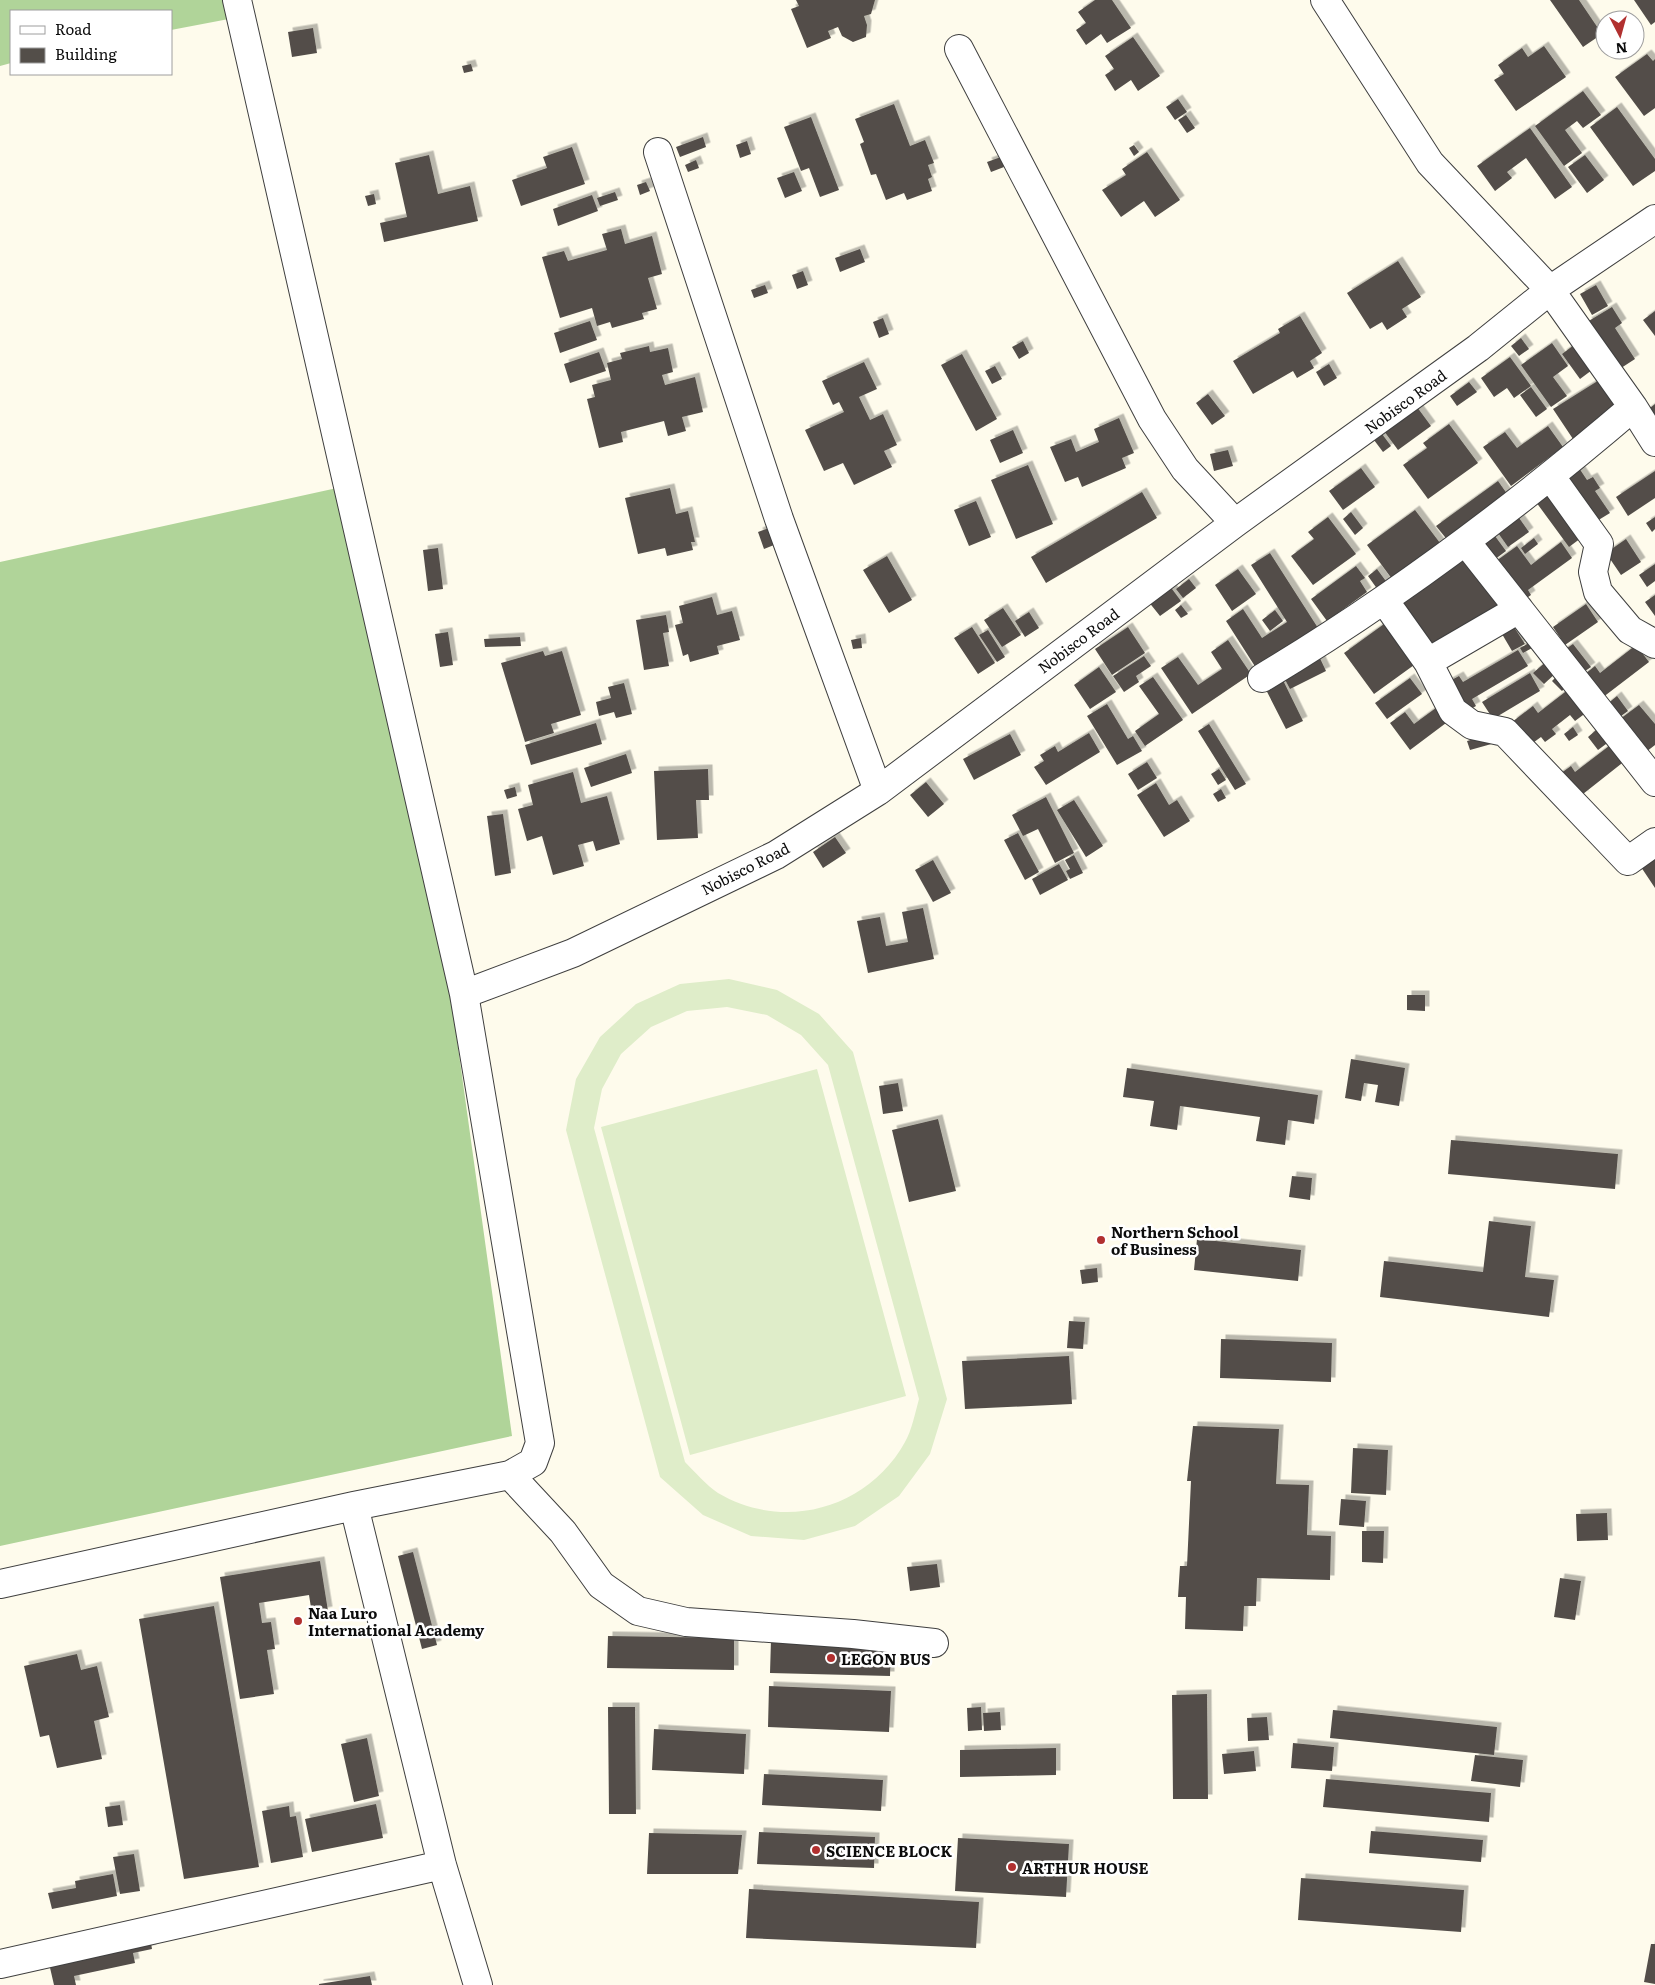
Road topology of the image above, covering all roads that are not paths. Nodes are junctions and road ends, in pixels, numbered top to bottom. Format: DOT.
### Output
graph roads {
  1 [pos="237,0"];
  2 [pos="1325,0"];
  3 [pos="960,49"];
  4 [pos="658,152"];
  5 [pos="1655,219"];
  6 [pos="1550,290"];
  7 [pos="1633,407"];
  8 [pos="1655,442"];
  9 [pos="1551,477"];
  10 [pos="1235,522"];
  11 [pos="1466,542"];
  12 [pos="1384,600"];
  13 [pos="1519,609"];
  14 [pos="1655,644"];
  15 [pos="1428,662"];
  16 [pos="1262,678"];
  17 [pos="1650,767"];
  18 [pos="878,790"];
  19 [pos="1655,842"];
  20 [pos="464,994"];
  21 [pos="510,1475"];
  22 [pos="354,1506"];
  23 [pos="0,1584"];
  24 [pos="934,1643"];
  25 [pos="442,1865"];
  26 [pos="0,1964"];
  27 [pos="478,1985"];
  1 -- 20 [label="street"];
  2 -- 6 [label="street"];
  3 -- 10 [label="street"];
  4 -- 18 [label="street"];
  5 -- 6 [label="street, Nobisco Road"];
  6 -- 7 [label="street"];
  6 -- 10 [label="street, Nobisco Road"];
  7 -- 8 [label="street"];
  7 -- 9 [label="street"];
  9 -- 11 [label="street"];
  9 -- 14 [label="street"];
  10 -- 18 [label="street, Nobisco Road"];
  11 -- 12 [label="street"];
  11 -- 13 [label="street"];
  12 -- 15 [label="street"];
  12 -- 16 [label="street"];
  13 -- 15 [label="street"];
  13 -- 17 [label="street"];
  15 -- 19 [label="street"];
  18 -- 20 [label="street, Nobisco Road"];
  20 -- 21 [label="street"];
  21 -- 22 [label="street"];
  21 -- 24 [label="street"];
  22 -- 23 [label="street"];
  22 -- 25 [label="street"];
  25 -- 26 [label="street"];
  25 -- 27 [label="street"];
}
